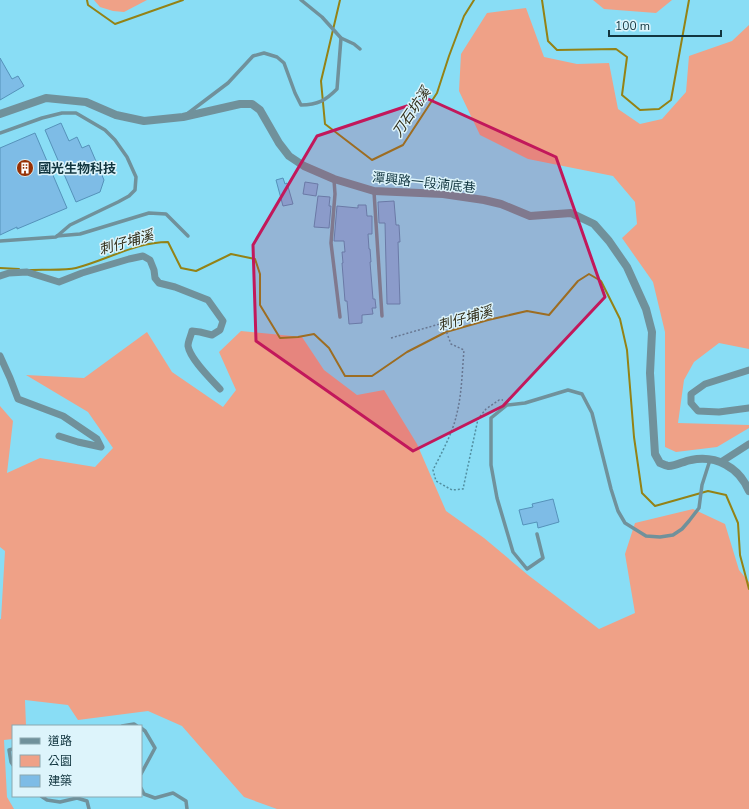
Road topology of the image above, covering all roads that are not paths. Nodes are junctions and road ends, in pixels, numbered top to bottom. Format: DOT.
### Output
graph roads {
  1 [pos="301,0"];
  2 [pos="341,38"];
  3 [pos="360,49"];
  4 [pos="0,114"];
  5 [pos="183,117"];
  6 [pos="0,133"];
  7 [pos="334,179"];
  8 [pos="374,191"];
  9 [pos="56,236"];
  10 [pos="188,236"];
  11 [pos="0,240"];
  12 [pos="0,276"];
  13 [pos="382,316"];
  14 [pos="340,317"];
  15 [pos="0,356"];
  16 [pos="749,370"];
  17 [pos="220,389"];
  18 [pos="749,408"];
  19 [pos="59,436"];
  20 [pos="749,444"];
  21 [pos="711,459"];
  22 [pos="721,462"];
  23 [pos="749,491"];
  24 [pos="537,534"];
  25 [pos="142,729"];
  26 [pos="12,749"];
  27 [pos="12,764"];
  28 [pos="142,772"];
  29 [pos="142,790"];
  30 [pos="42,797"];
  31 [pos="89,809"];
  32 [pos="187,809"];
  1 -- 2 [label="lane"];
  2 -- 3 [label="lane"];
  2 -- 5 [label="lane"];
  4 -- 5 [label="street, 潭興路一段湳底巷"];
  5 -- 7 [label="street, 潭興路一段湳底巷"];
  6 -- 9 [label="lane"];
  7 -- 8 [label="street, 潭興路一段湳底巷"];
  7 -- 14 [label="lane"];
  8 -- 13 [label="lane"];
  8 -- 21 [label="street, 潭興路一段湳底巷"];
  9 -- 10 [label="lane"];
  9 -- 11 [label="lane"];
  12 -- 17 [label="street"];
  15 -- 19 [label="street"];
  16 -- 18 [label="street"];
  20 -- 22 [label="street"];
  21 -- 22 [label="street, 潭興路一段湳底巷"];
  21 -- 24 [label="lane"];
  22 -- 23 [label="street, 潭興路一段湳底巷"];
  25 -- 28 [label="lane"];
  26 -- 27 [label="lane"];
  29 -- 32 [label="lane"];
  30 -- 31 [label="lane"];
}
